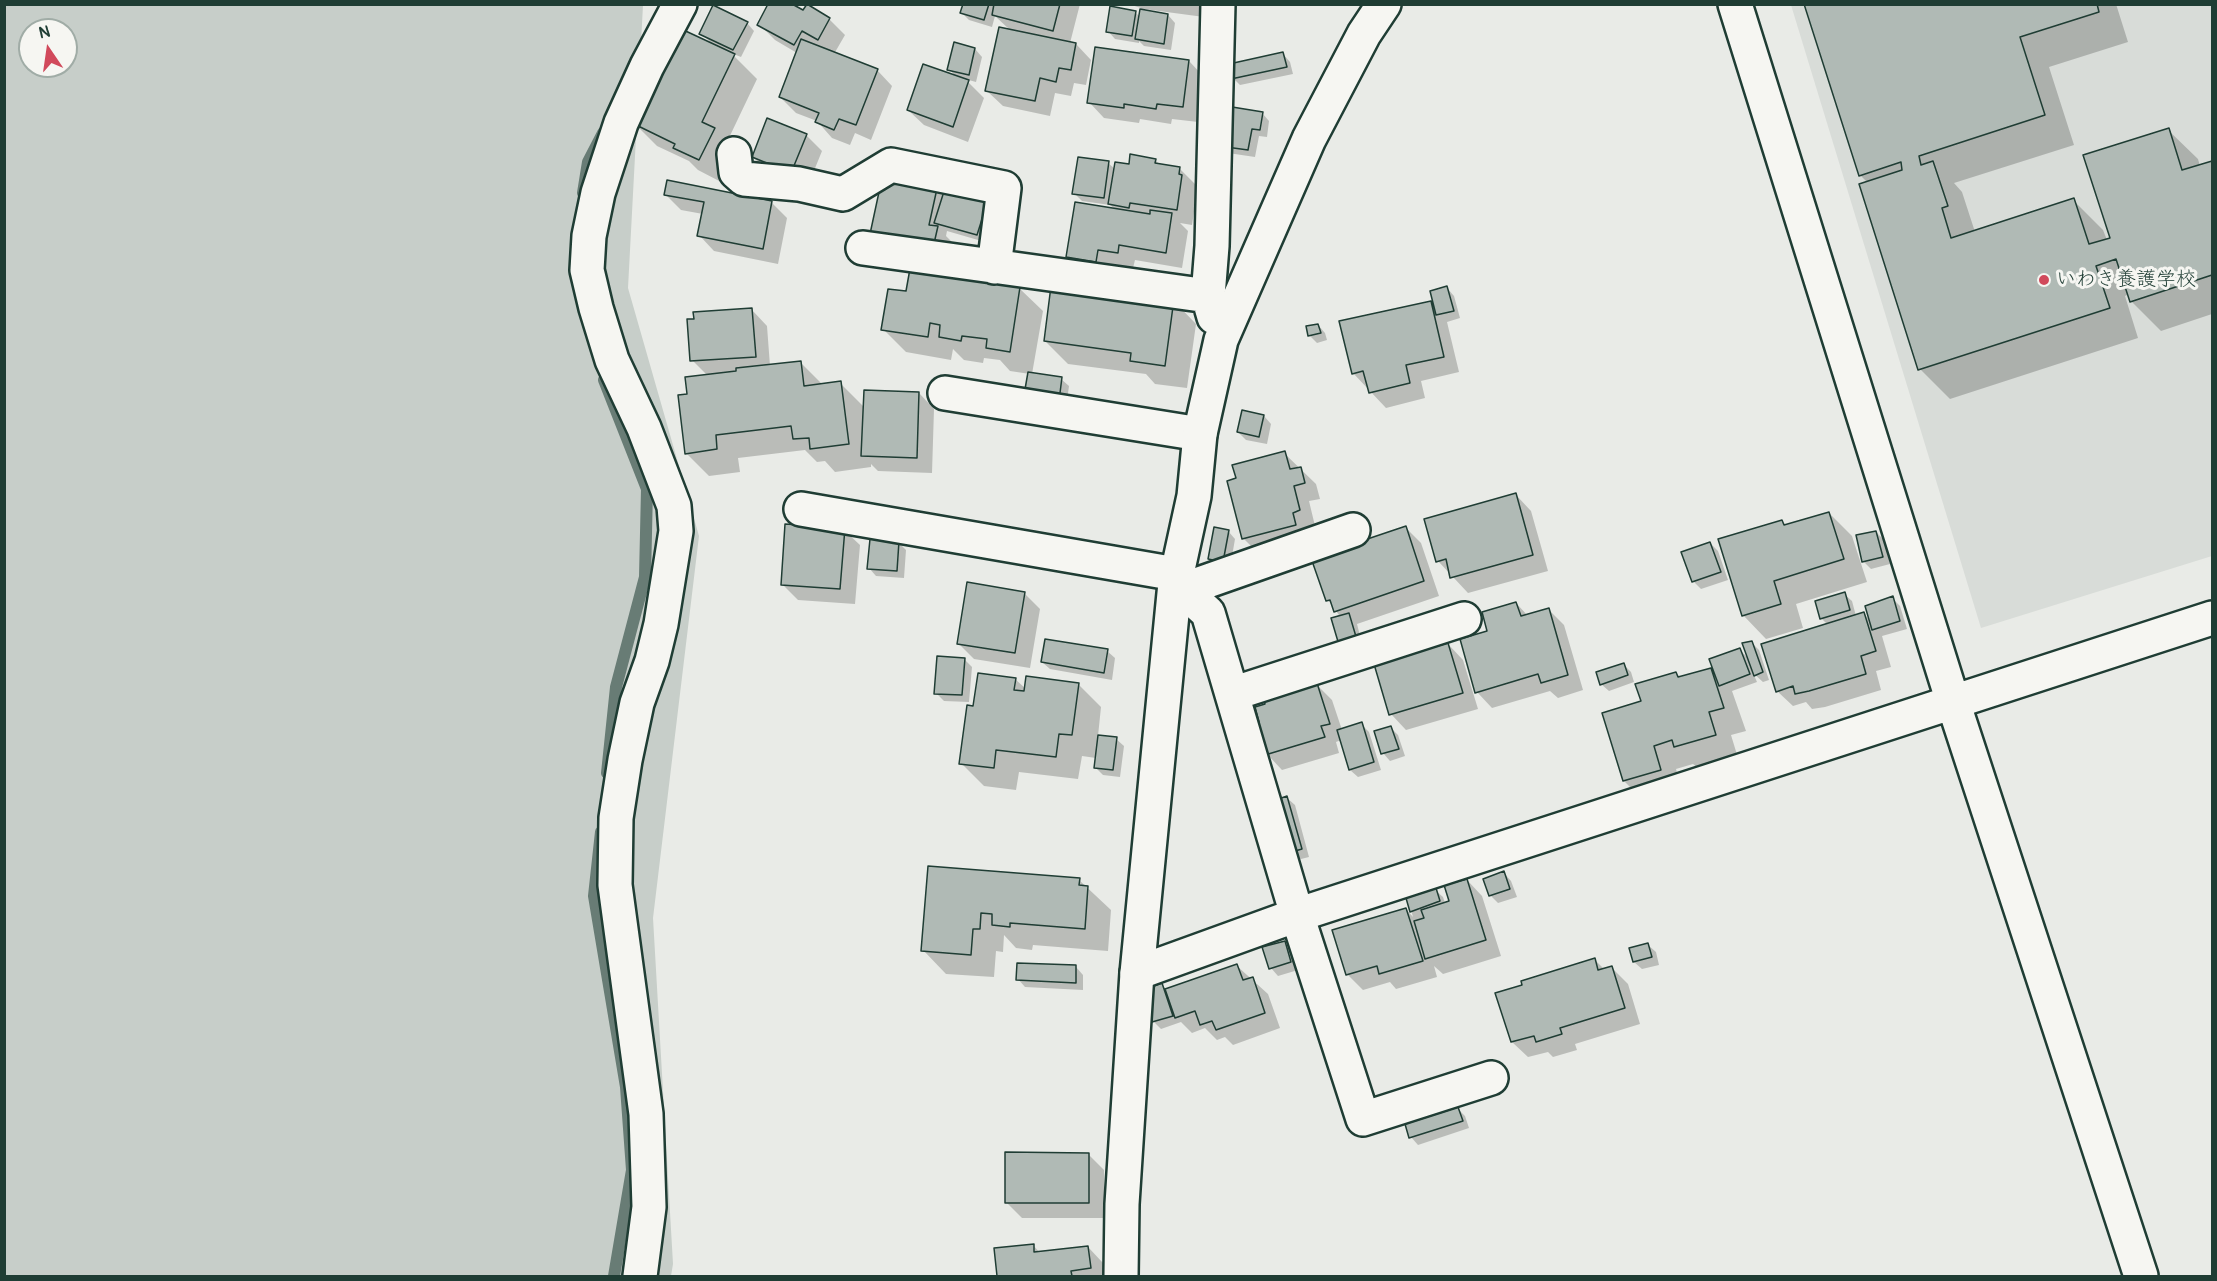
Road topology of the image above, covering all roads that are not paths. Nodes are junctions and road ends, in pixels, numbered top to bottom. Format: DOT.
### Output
graph roads {
  1 [pos="680,4"];
  2 [pos="1218,4"];
  3 [pos="1384,4"];
  4 [pos="1735,4"];
  5 [pos="734,154"];
  6 [pos="863,248"];
  7 [pos="994,267"];
  8 [pos="1208,296"];
  9 [pos="1221,340"];
  10 [pos="945,393"];
  11 [pos="1200,434"];
  12 [pos="801,509"];
  13 [pos="1353,530"];
  14 [pos="1178,582"];
  15 [pos="2212,618"];
  16 [pos="1464,619"];
  17 [pos="1232,694"];
  18 [pos="1953,702"];
  19 [pos="1297,915"];
  20 [pos="1137,973"];
  21 [pos="1491,1078"];
  22 [pos="640,1276"];
  23 [pos="1121,1276"];
  24 [pos="2141,1276"];
  1 -- 22 [label="street"];
  2 -- 8 [label="street"];
  3 -- 9 [label="street"];
  4 -- 18 [label="street"];
  5 -- 7 [label="street"];
  6 -- 7 [label="street"];
  7 -- 8 [label="street"];
  8 -- 9 [label="street"];
  9 -- 11 [label="street"];
  10 -- 11 [label="street"];
  11 -- 14 [label="street"];
  12 -- 14 [label="street"];
  13 -- 14 [label="street"];
  14 -- 17 [label="street"];
  14 -- 20 [label="street"];
  15 -- 18 [label="street"];
  16 -- 17 [label="street"];
  17 -- 19 [label="street"];
  18 -- 19 [label="street"];
  18 -- 24 [label="street"];
  19 -- 20 [label="street"];
  19 -- 21 [label="street"];
  20 -- 23 [label="street"];
}
